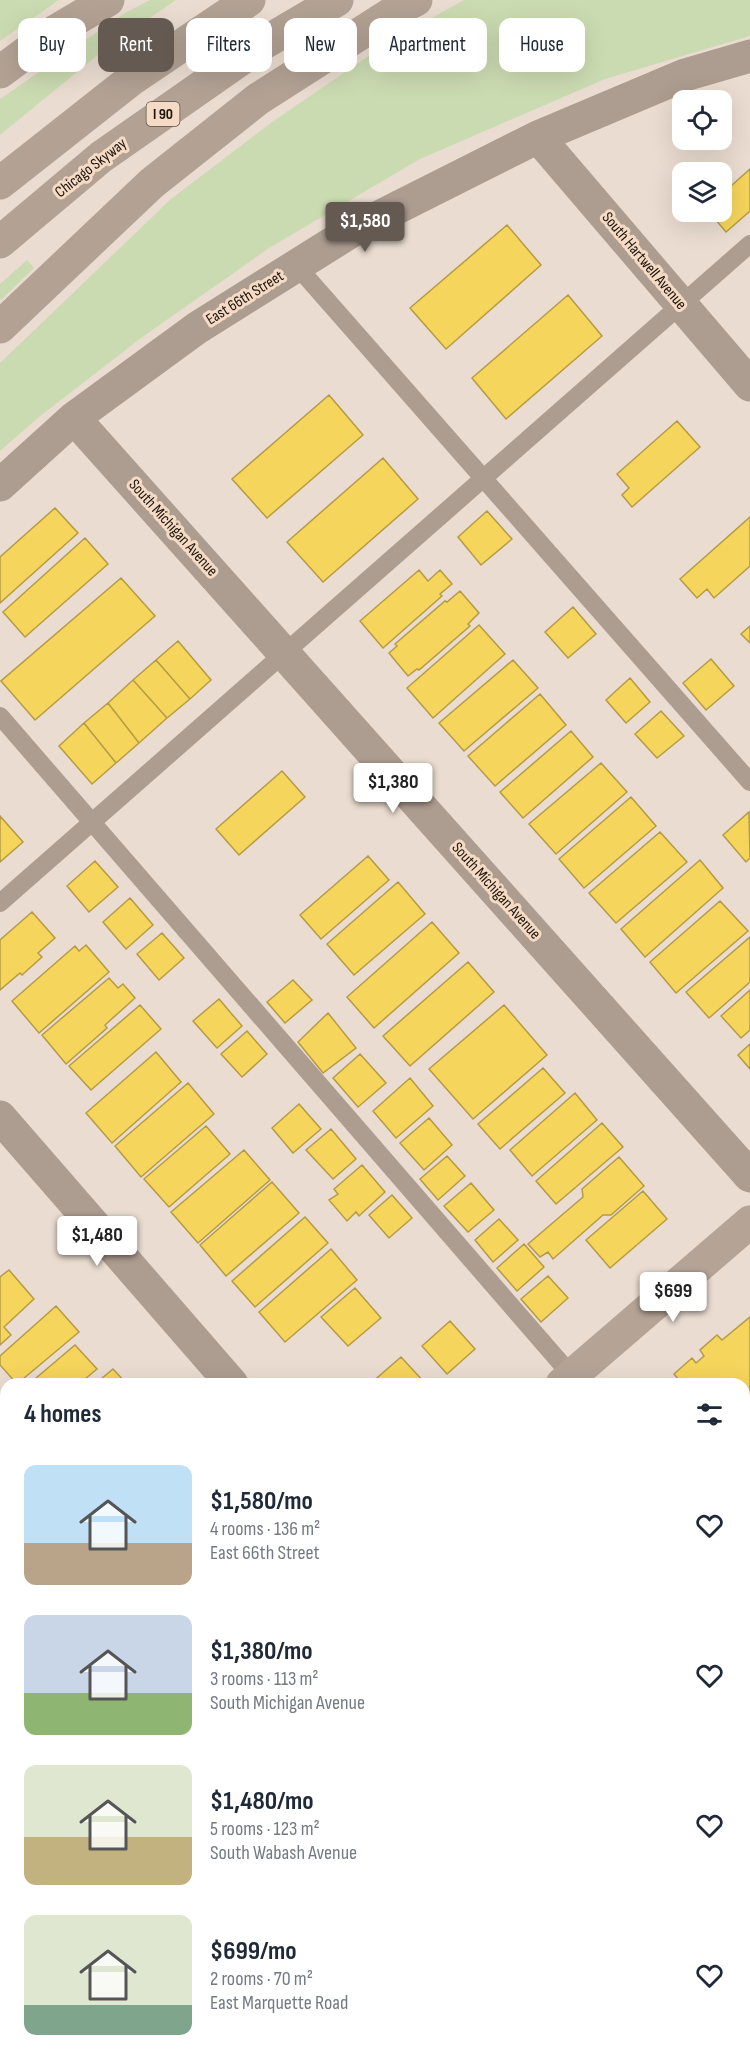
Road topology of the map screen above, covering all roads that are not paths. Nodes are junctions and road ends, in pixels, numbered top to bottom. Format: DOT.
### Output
graph roads {
  1 [pos="108,0"];
  2 [pos="249,0"];
  3 [pos="337,0"];
  4 [pos="416,0"];
  5 [pos="750,56"];
  6 [pos="0,72"];
  7 [pos="538,137"];
  8 [pos="0,183"];
  9 [pos="0,242"];
  10 [pos="750,244"];
  11 [pos="296,266"];
  12 [pos="680,304"];
  13 [pos="0,327"];
  14 [pos="750,385"];
  15 [pos="74,418"];
  16 [pos="484,478"];
  17 [pos="0,485"];
  18 [pos="284,654"];
  19 [pos="0,716"];
  20 [pos="750,782"];
  21 [pos="92,822"];
  22 [pos="0,903"];
  23 [pos="0,1117"];
  24 [pos="750,1176"];
  25 [pos="750,1222"];
  26 [pos="227,1378"];
  27 [pos="565,1378"];
  28 [pos="569,1378"];
  1 -- 6 [label="highway"];
  2 -- 8 [label="highway"];
  3 -- 9 [label="highway, Chicago Skyway / I 90"];
  4 -- 13 [label="highway"];
  5 -- 7 [label="street, East 66th Street"];
  7 -- 11 [label="street, East 66th Street"];
  7 -- 12 [label="street, South Hartwell Avenue"];
  10 -- 12 [label="lane"];
  11 -- 15 [label="street, East 66th Street"];
  11 -- 16 [label="lane"];
  12 -- 14 [label="street, South Hartwell Avenue"];
  12 -- 16 [label="lane"];
  15 -- 17 [label="street, East 66th Street"];
  15 -- 18 [label="street, South Michigan Avenue"];
  16 -- 18 [label="lane"];
  16 -- 20 [label="lane"];
  18 -- 21 [label="lane"];
  18 -- 24 [label="street, South Michigan Avenue"];
  19 -- 21 [label="lane"];
  21 -- 22 [label="lane"];
  21 -- 27 [label="lane"];
  23 -- 26 [label="street"];
  25 -- 28 [label="street"];
}
